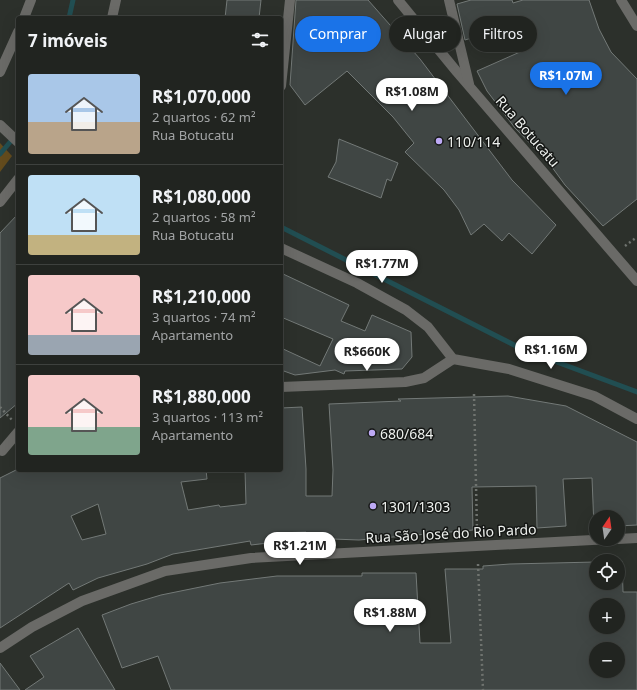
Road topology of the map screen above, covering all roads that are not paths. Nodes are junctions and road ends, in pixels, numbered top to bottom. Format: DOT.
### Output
graph roads {
  1 [pos="30,0"];
  2 [pos="116,0"];
  3 [pos="290,0"];
  4 [pos="398,0"];
  5 [pos="449,0"];
  6 [pos="622,0"];
  7 [pos="25,16"];
  8 [pos="112,16"];
  9 [pos="637,26"];
  10 [pos="16,36"];
  11 [pos="283,67"];
  12 [pos="0,72"];
  13 [pos="470,85"];
  14 [pos="0,125"];
  15 [pos="16,140"];
  16 [pos="16,182"];
  17 [pos="0,202"];
  18 [pos="283,249"];
  19 [pos="637,280"];
  20 [pos="453,359"];
  21 [pos="283,386"];
  22 [pos="637,419"];
  23 [pos="16,434"];
  24 [pos="16,446"];
  25 [pos="1,451"];
  26 [pos="637,538"];
  27 [pos="625,539"];
  28 [pos="589,540"];
  29 [pos="0,648"];
  1 -- 7 [label="street"];
  2 -- 8 [label="street"];
  3 -- 11 [label="street"];
  4 -- 13 [label="street, Rua Botucatu"];
  5 -- 13 [label="street"];
  6 -- 9 [label="street"];
  10 -- 12 [label="street"];
  13 -- 19 [label="street, Rua Botucatu"];
  14 -- 15 [label="street"];
  16 -- 17 [label="street"];
  18 -- 20 [label="street"];
  20 -- 21 [label="street"];
  20 -- 22 [label="street"];
  23 -- 25 [label="street"];
  24 -- 25 [label="street"];
  26 -- 27 [label="street"];
  28 -- 29 [label="street, Rua São José do Rio Pardo"];
}
